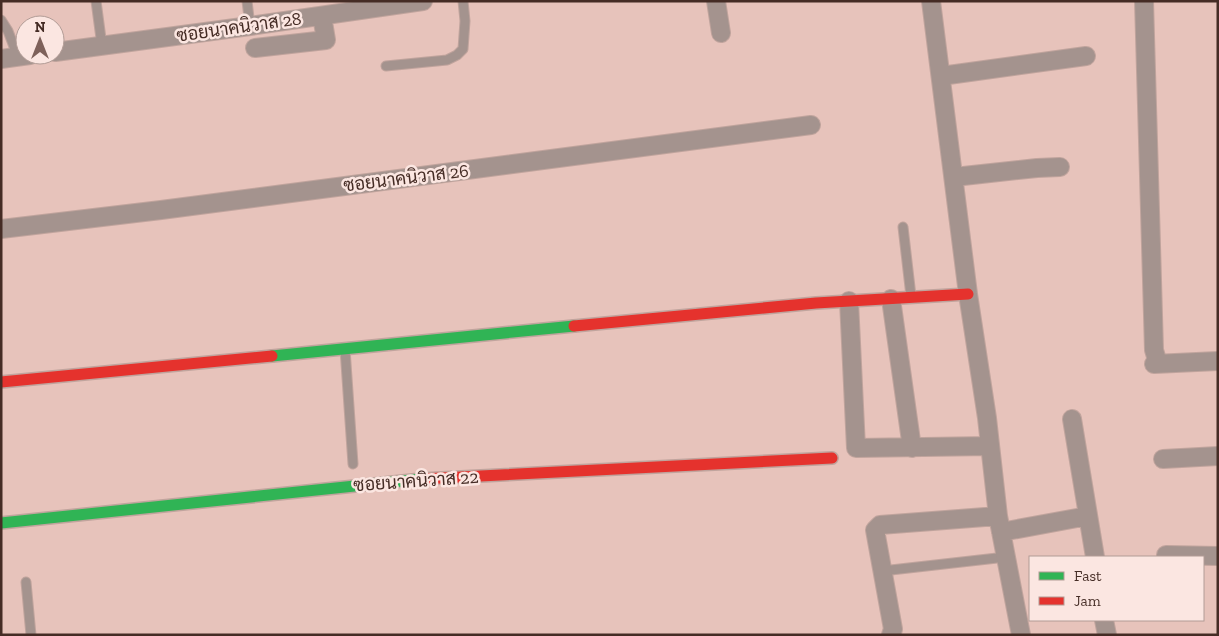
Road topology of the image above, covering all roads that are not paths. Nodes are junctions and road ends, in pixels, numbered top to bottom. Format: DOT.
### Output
graph roads {
  1 [pos="96,1"];
  2 [pos="247,1"];
  3 [pos="423,1"];
  4 [pos="463,1"];
  5 [pos="716,1"];
  6 [pos="931,1"];
  7 [pos="1144,1"];
  8 [pos="385,4"];
  9 [pos="322,16"];
  10 [pos="1,20"];
  11 [pos="250,26"];
  12 [pos="721,33"];
  13 [pos="102,46"];
  14 [pos="255,48"];
  15 [pos="65,51"];
  16 [pos="15,54"];
  17 [pos="1086,56"];
  18 [pos="386,66"];
  19 [pos="941,76"];
  20 [pos="810,125"];
  21 [pos="1060,167"];
  22 [pos="954,177"];
  23 [pos="903,226"];
  24 [pos="1,229"];
  25 [pos="968,294"];
  26 [pos="911,297"];
  27 [pos="891,299"];
  28 [pos="849,301"];
  29 [pos="344,349"];
  30 [pos="1218,360"];
  31 [pos="1,382"];
  32 [pos="1072,419"];
  33 [pos="990,446"];
  34 [pos="912,448"];
  35 [pos="1218,456"];
  36 [pos="832,458"];
  37 [pos="1163,459"];
  38 [pos="353,464"];
  39 [pos="1088,516"];
  40 [pos="1,523"];
  41 [pos="999,524"];
  42 [pos="1166,555"];
  43 [pos="1094,556"];
  44 [pos="1218,556"];
  45 [pos="1006,557"];
  46 [pos="882,571"];
  47 [pos="26,582"];
  48 [pos="1104,621"];
  49 [pos="31,635"];
  50 [pos="891,635"];
  51 [pos="1021,635"];
  52 [pos="1107,635"];
  1 -- 13 [label="lane"];
  2 -- 11 [label="lane"];
  3 -- 8 [label="street, ซอยนาคนิวาส 28"];
  4 -- 18 [label="lane"];
  5 -- 12 [label="street"];
  6 -- 19 [label="street"];
  7 -- 30 [label="street"];
  8 -- 9 [label="street, ซอยนาคนิวาส 28"];
  9 -- 11 [label="street, ซอยนาคนิวาส 28"];
  9 -- 14 [label="street"];
  10 -- 16 [label="lane"];
  11 -- 13 [label="street, ซอยนาคนิวาส 28"];
  13 -- 15 [label="street, ซอยนาคนิวาส 28"];
  17 -- 19 [label="street"];
  19 -- 22 [label="street"];
  20 -- 24 [label="street, ซอยนาคนิวาส 26"];
  21 -- 22 [label="street"];
  22 -- 25 [label="street"];
  23 -- 26 [label="lane"];
  25 -- 26 [label="street"];
  25 -- 33 [label="street"];
  26 -- 27 [label="street"];
  27 -- 28 [label="street"];
  27 -- 34 [label="street"];
  28 -- 29 [label="street"];
  28 -- 34 [label="street"];
  29 -- 31 [label="street"];
  29 -- 38 [label="lane"];
  32 -- 39 [label="street"];
  33 -- 34 [label="street"];
  33 -- 41 [label="street"];
  35 -- 37 [label="street"];
  36 -- 40 [label="street, ซอยนาคนิวาส 22"];
  39 -- 41 [label="street"];
  39 -- 43 [label="street"];
  41 -- 45 [label="street"];
  41 -- 46 [label="street"];
  42 -- 44 [label="street"];
  45 -- 46 [label="lane"];
  45 -- 51 [label="street"];
  46 -- 50 [label="street"];
  47 -- 49 [label="lane"];
  48 -- 52 [label="street"];
}
